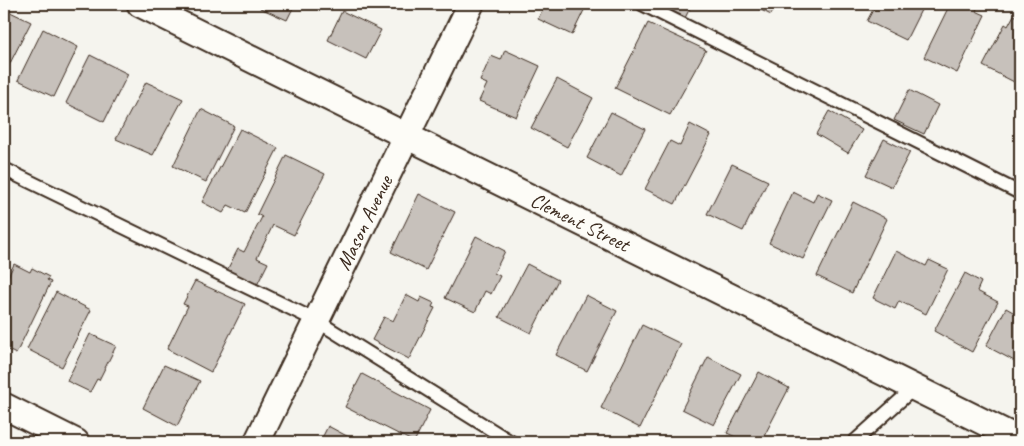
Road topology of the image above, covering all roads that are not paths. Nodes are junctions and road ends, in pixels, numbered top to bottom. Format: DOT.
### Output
graph roads {
  1 [pos="140,4"];
  2 [pos="470,4"];
  3 [pos="642,4"];
  4 [pos="407,136"];
  5 [pos="4,169"];
  6 [pos="1020,193"];
  7 [pos="317,321"];
  8 [pos="914,388"];
  9 [pos="4,406"];
  10 [pos="1020,440"];
  11 [pos="76,442"];
  12 [pos="258,442"];
  13 [pos="511,442"];
  14 [pos="854,442"];
  1 -- 4 [label="street, Clement Street"];
  2 -- 4 [label="street, Mason Avenue"];
  3 -- 6 [label="lane"];
  4 -- 7 [label="street, Mason Avenue"];
  4 -- 8 [label="street, Clement Street"];
  5 -- 7 [label="lane"];
  7 -- 12 [label="street, Mason Avenue"];
  7 -- 13 [label="lane"];
  8 -- 10 [label="street, Clement Street"];
  8 -- 14 [label="lane"];
  9 -- 11 [label="street"];
}
